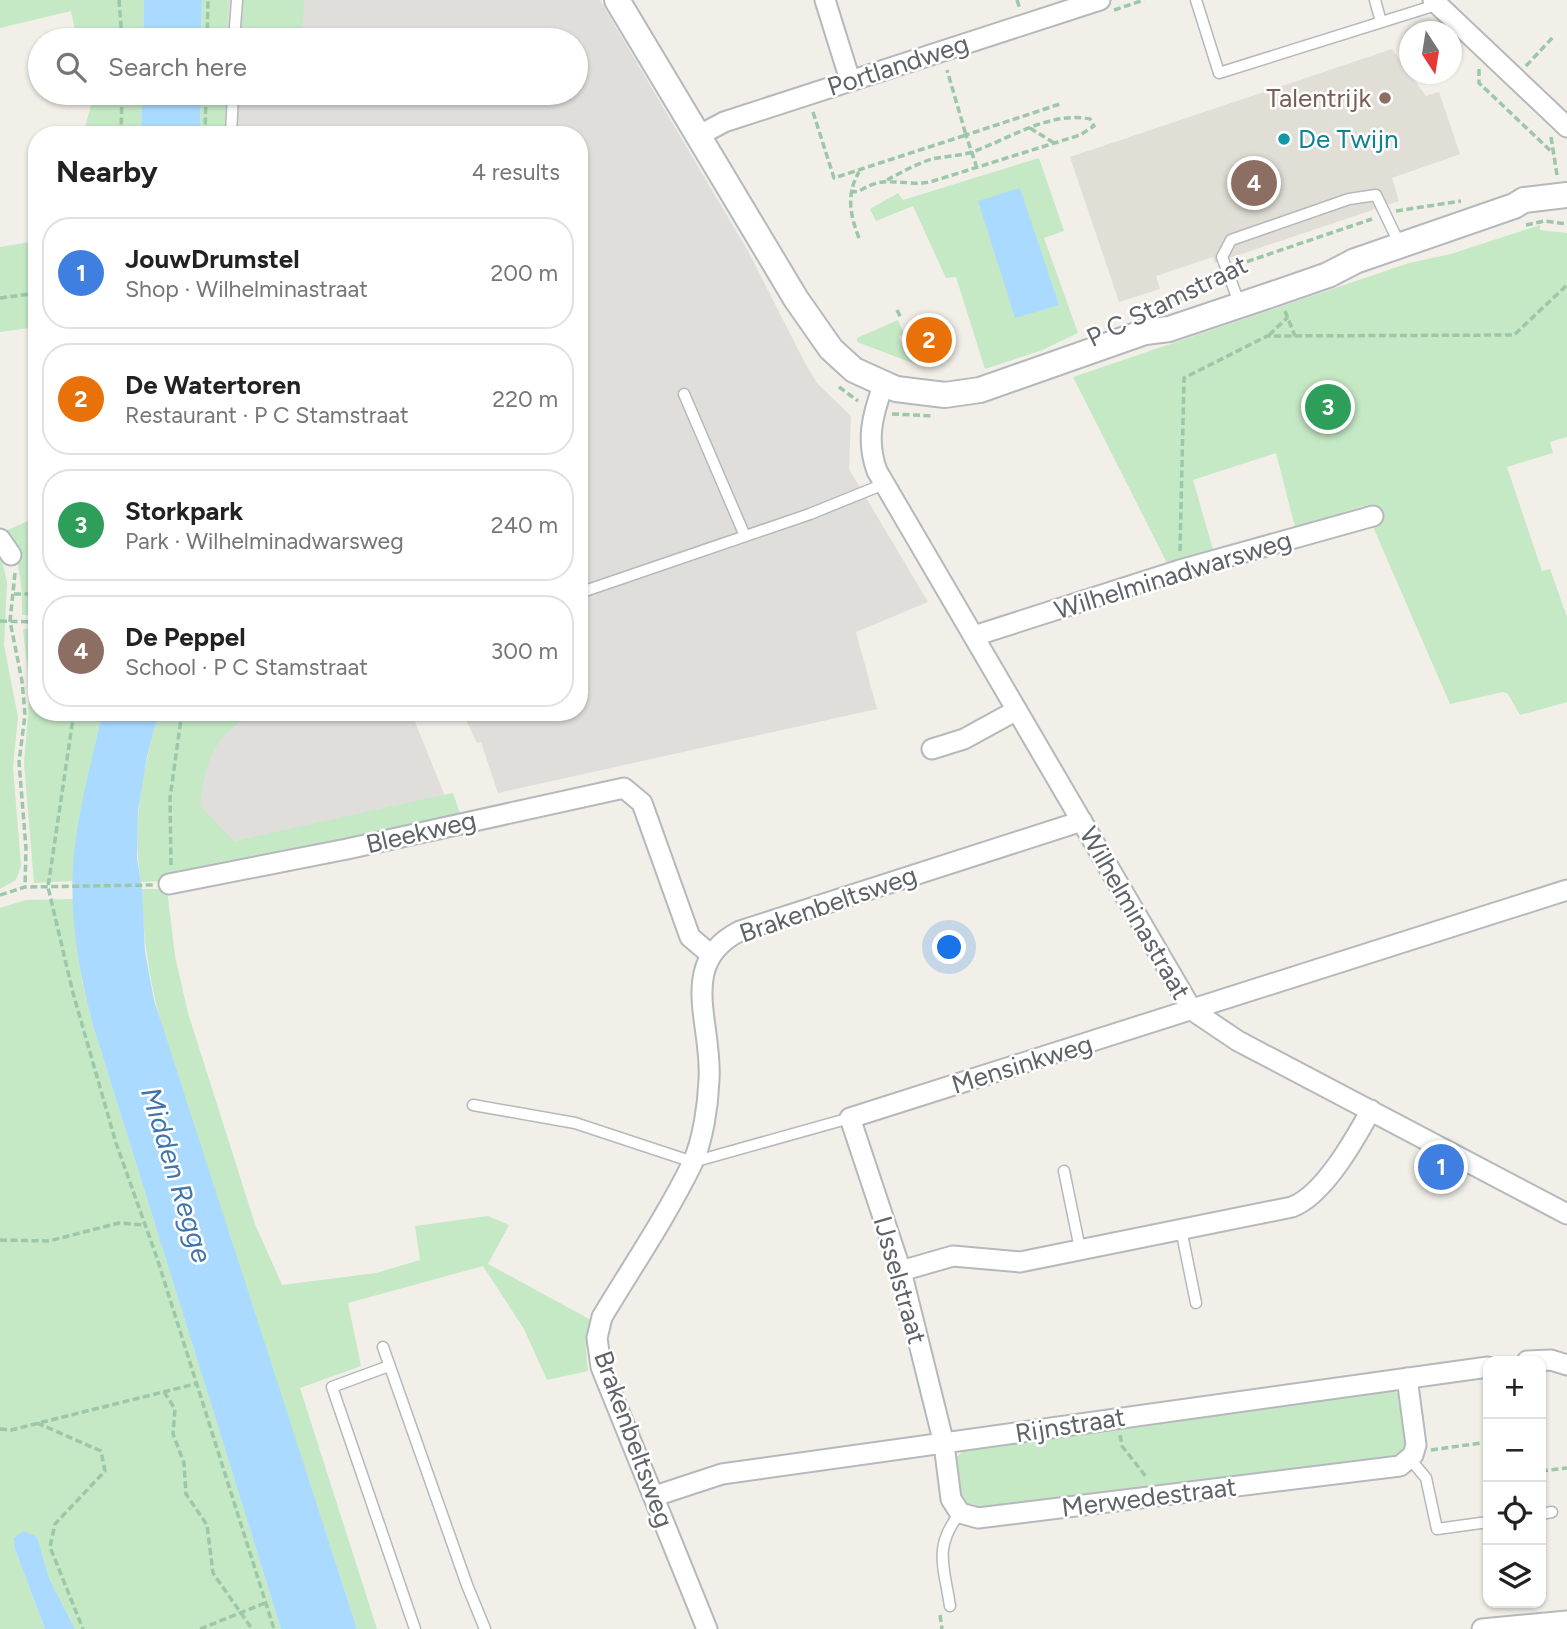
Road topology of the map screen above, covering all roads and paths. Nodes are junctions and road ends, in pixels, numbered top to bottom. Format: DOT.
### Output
graph roads {
  1 [pos="119,0"];
  2 [pos="208,0"];
  3 [pos="237,0"];
  4 [pos="617,0"];
  5 [pos="825,0"];
  6 [pos="1144,0"];
  7 [pos="1196,0"];
  8 [pos="1375,0"];
  9 [pos="1434,2"];
  10 [pos="1102,6"];
  11 [pos="1381,22"];
  12 [pos="121,28"];
  13 [pos="207,28"];
  14 [pos="235,28"];
  15 [pos="1553,37"];
  16 [pos="1480,47"];
  17 [pos="945,65"];
  18 [pos="1514,78"];
  19 [pos="850,80"];
  20 [pos="807,94"];
  21 [pos="1060,104"];
  22 [pos="122,105"];
  23 [pos="206,105"];
  24 [pos="232,105"];
  25 [pos="121,126"];
  26 [pos="205,126"];
  27 [pos="231,126"];
  28 [pos="1567,127"];
  29 [pos="1030,128"];
  30 [pos="966,135"];
  31 [pos="698,136"];
  32 [pos="1054,143"];
  33 [pos="972,152"];
  34 [pos="1554,154"];
  35 [pos="977,168"];
  36 [pos="860,170"];
  37 [pos="1547,176"];
  38 [pos="887,180"];
  39 [pos="1562,185"];
  40 [pos="850,191"];
  41 [pos="1467,200"];
  42 [pos="1514,206"];
  43 [pos="1567,206"];
  44 [pos="1385,214"];
  45 [pos="859,238"];
  46 [pos="1400,246"];
  47 [pos="1567,285"];
  48 [pos="1234,288"];
  49 [pos="28,294"];
  50 [pos="0,298"];
  51 [pos="1282,303"];
  52 [pos="1170,305"];
  53 [pos="897,310"];
  54 [pos="1288,317"];
  55 [pos="901,318"];
  56 [pos="1267,336"];
  57 [pos="1295,336"];
  58 [pos="883,386"];
  59 [pos="684,394"];
  60 [pos="884,484"];
  61 [pos="1373,516"];
  62 [pos="745,536"];
  63 [pos="0,539"];
  64 [pos="12,555"];
  65 [pos="1180,570"];
  66 [pos="588,589"];
  67 [pos="28,594"];
  68 [pos="0,621"];
  69 [pos="10,621"];
  70 [pos="28,622"];
  71 [pos="974,636"];
  72 [pos="1017,710"];
  73 [pos="73,721"];
  74 [pos="181,721"];
  75 [pos="932,748"];
  76 [pos="1082,821"];
  77 [pos="171,884"];
  78 [pos="24,887"];
  79 [pos="50,887"];
  80 [pos="1567,890"];
  81 [pos="0,895"];
  82 [pos="710,954"];
  83 [pos="1192,1010"];
  84 [pos="473,1105"];
  85 [pos="1371,1110"];
  86 [pos="850,1118"];
  87 [pos="693,1162"];
  88 [pos="1064,1171"];
  89 [pos="1567,1214"];
  90 [pos="145,1225"];
  91 [pos="1181,1229"];
  92 [pos="0,1240"];
  93 [pos="1080,1249"];
  94 [pos="901,1271"];
  95 [pos="1196,1303"];
  96 [pos="383,1346"];
  97 [pos="1546,1360"];
  98 [pos="1567,1365"];
  99 [pos="389,1366"];
  100 [pos="1483,1368"];
  101 [pos="1407,1378"];
  102 [pos="195,1384"];
  103 [pos="164,1392"];
  104 [pos="1118,1417"];
  105 [pos="37,1423"];
  106 [pos="0,1429"];
  107 [pos="1483,1443"];
  108 [pos="944,1444"];
  109 [pos="1412,1455"];
  110 [pos="1567,1468"];
  111 [pos="1546,1470"];
  112 [pos="654,1496"];
  113 [pos="1151,1497"];
  114 [pos="960,1513"];
  115 [pos="1552,1513"];
  116 [pos="1546,1514"];
  117 [pos="1483,1523"];
  118 [pos="265,1603"];
  119 [pos="950,1606"];
  120 [pos="240,1614"];
  121 [pos="1567,1621"];
  122 [pos="1535,1627"];
  123 [pos="83,1629"];
  124 [pos="201,1629"];
  125 [pos="252,1629"];
  126 [pos="274,1629"];
  127 [pos="415,1629"];
  128 [pos="485,1629"];
  129 [pos="707,1629"];
  130 [pos="1482,1629"];
  1 -- 12 [label="path"];
  2 -- 13 [label="path"];
  3 -- 14 [label="lane"];
  4 -- 31 [label="street, P C Stamstraat"];
  5 -- 19 [label="street"];
  6 -- 10 [label="path"];
  7 -- 11 [label="lane"];
  8 -- 11 [label="lane"];
  9 -- 11 [label="lane"];
  9 -- 16 [label="street"];
  10 -- 19 [label="street, Portlandweg"];
  15 -- 18 [label="path"];
  16 -- 18 [label="street"];
  16 -- 34 [label="path"];
  17 -- 30 [label="path"];
  18 -- 28 [label="street"];
  19 -- 20 [label="street, Portlandweg"];
  20 -- 31 [label="street, Portlandweg"];
  20 -- 36 [label="path"];
  21 -- 30 [label="path"];
  22 -- 25 [label="path"];
  23 -- 26 [label="path"];
  24 -- 27 [label="lane"];
  29 -- 32 [label="path"];
  29 -- 32 [label="path"];
  29 -- 33 [label="path"];
  30 -- 33 [label="path"];
  30 -- 36 [label="path"];
  31 -- 58 [label="street, P C Stamstraat"];
  32 -- 35 [label="path"];
  33 -- 35 [label="path"];
  33 -- 38 [label="path"];
  35 -- 38 [label="path"];
  36 -- 40 [label="path"];
  37 -- 39 [label="path"];
  38 -- 40 [label="path"];
  39 -- 42 [label="street, P C Stamstraat"];
  40 -- 45 [label="path"];
  41 -- 44 [label="path, P C Stamstraat"];
  42 -- 43 [label="street, P C Stamstraat"];
  42 -- 46 [label="street, P C Stamstraat"];
  44 -- 46 [label="lane"];
  44 -- 48 [label="path, P C Stamstraat"];
  44 -- 48 [label="lane"];
  46 -- 48 [label="street, P C Stamstraat"];
  47 -- 57 [label="path"];
  48 -- 52 [label="path, P C Stamstraat"];
  48 -- 58 [label="street, P C Stamstraat"];
  49 -- 50 [label="path"];
  51 -- 54 [label="path"];
  53 -- 55 [label="path"];
  54 -- 56 [label="path"];
  54 -- 57 [label="path"];
  56 -- 57 [label="path"];
  56 -- 65 [label="path"];
  58 -- 60 [label="street, Wilhelminastraat"];
  59 -- 62 [label="lane"];
  60 -- 62 [label="lane"];
  60 -- 71 [label="street, Wilhelminastraat"];
  61 -- 65 [label="street, Wilhelminadwarsweg"];
  62 -- 66 [label="lane"];
  63 -- 64 [label="street"];
  65 -- 71 [label="street, Wilhelminadwarsweg"];
  67 -- 69 [label="path"];
  68 -- 69 [label="path"];
  69 -- 70 [label="path"];
  69 -- 78 [label="path"];
  71 -- 72 [label="street, Wilhelminastraat"];
  72 -- 75 [label="street"];
  72 -- 76 [label="street, Wilhelminastraat"];
  73 -- 79 [label="path"];
  74 -- 77 [label="path"];
  76 -- 82 [label="street, Brakenbeltsweg"];
  76 -- 83 [label="street, Wilhelminastraat"];
  77 -- 79 [label="path"];
  77 -- 82 [label="street, Bleekweg"];
  78 -- 79 [label="path"];
  78 -- 81 [label="path"];
  79 -- 90 [label="path"];
  80 -- 83 [label="street, Mensinkweg"];
  82 -- 87 [label="street, Brakenbeltsweg"];
  83 -- 85 [label="street, Wilhelminastraat"];
  83 -- 86 [label="street, Mensinkweg"];
  84 -- 87 [label="lane"];
  85 -- 89 [label="street, Wilhelminastraat"];
  85 -- 91 [label="street"];
  86 -- 87 [label="lane, Mensinkweg"];
  86 -- 94 [label="street, IJsselstraat"];
  87 -- 112 [label="street, Brakenbeltsweg"];
  88 -- 93 [label="lane"];
  90 -- 92 [label="path"];
  90 -- 102 [label="path"];
  91 -- 93 [label="street"];
  91 -- 95 [label="lane"];
  93 -- 94 [label="street"];
  94 -- 108 [label="street, IJsselstraat"];
  96 -- 99 [label="lane"];
  97 -- 98 [label="street"];
  99 -- 127 [label="lane"];
  99 -- 128 [label="lane"];
  100 -- 101 [label="street, Rijnstraat"];
  101 -- 104 [label="street, Rijnstraat"];
  101 -- 109 [label="street"];
  102 -- 103 [label="path"];
  102 -- 118 [label="path"];
  103 -- 105 [label="path"];
  103 -- 120 [label="path"];
  104 -- 108 [label="street, Rijnstraat"];
  104 -- 113 [label="path"];
  105 -- 106 [label="path"];
  105 -- 123 [label="path"];
  107 -- 109 [label="path"];
  108 -- 112 [label="street, Rijnstraat"];
  108 -- 114 [label="street"];
  109 -- 113 [label="street, Merwedestraat"];
  109 -- 117 [label="lane"];
  110 -- 111 [label="path"];
  112 -- 129 [label="street, Brakenbeltsweg"];
  113 -- 114 [label="street, Merwedestraat"];
  114 -- 119 [label="lane"];
  115 -- 116 [label="lane"];
  118 -- 120 [label="path"];
  118 -- 126 [label="path"];
  120 -- 124 [label="path"];
  120 -- 125 [label="path"];
  121 -- 122 [label="street"];
  122 -- 130 [label="street"];
}
